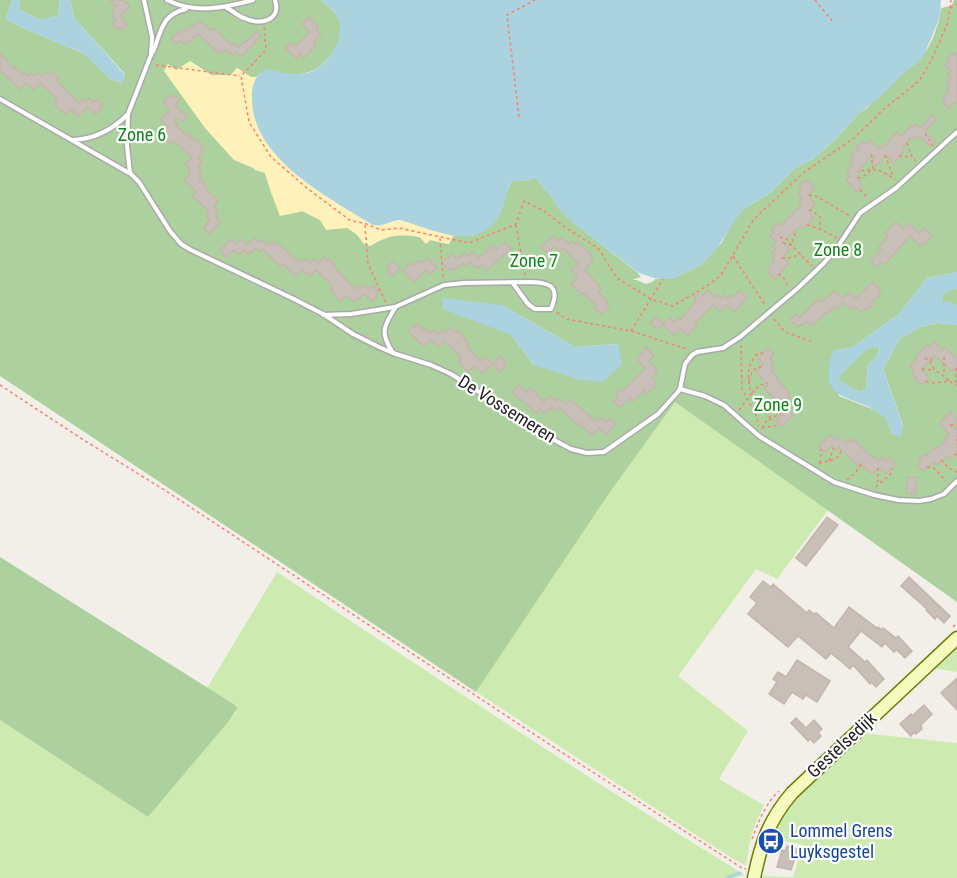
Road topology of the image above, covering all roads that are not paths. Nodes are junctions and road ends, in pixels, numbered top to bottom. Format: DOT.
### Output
graph roads {
  1 [pos="144,0"];
  2 [pos="167,0"];
  3 [pos="253,0"];
  4 [pos="276,2"];
  5 [pos="227,7"];
  6 [pos="188,8"];
  7 [pos="151,55"];
  8 [pos="0,99"];
  9 [pos="128,114"];
  10 [pos="957,132"];
  11 [pos="71,140"];
  12 [pos="130,173"];
  13 [pos="512,282"];
  14 [pos="395,308"];
  15 [pos="322,314"];
  16 [pos="393,353"];
  17 [pos="680,389"];
  18 [pos="957,481"];
  19 [pos="957,638"];
  20 [pos="752,873"];
  1 -- 7 [label="lane"];
  2 -- 6 [label="lane"];
  3 -- 5 [label="lane"];
  4 -- 5 [label="lane"];
  5 -- 6 [label="lane"];
  6 -- 7 [label="lane"];
  7 -- 9 [label="lane"];
  8 -- 11 [label="lane, De Vossemeren"];
  9 -- 11 [label="lane"];
  9 -- 12 [label="lane"];
  10 -- 17 [label="lane, De Vossemeren"];
  11 -- 12 [label="lane, De Vossemeren"];
  12 -- 15 [label="lane, De Vossemeren"];
  13 -- 13 [label="lane, De Vossemeren"];
  13 -- 14 [label="lane, De Vossemeren"];
  14 -- 15 [label="lane, De Vossemeren"];
  14 -- 16 [label="lane"];
  15 -- 16 [label="lane, De Vossemeren"];
  16 -- 17 [label="lane, De Vossemeren"];
  17 -- 18 [label="lane"];
  19 -- 20 [label="main road, Gestelsedijk"];
}
